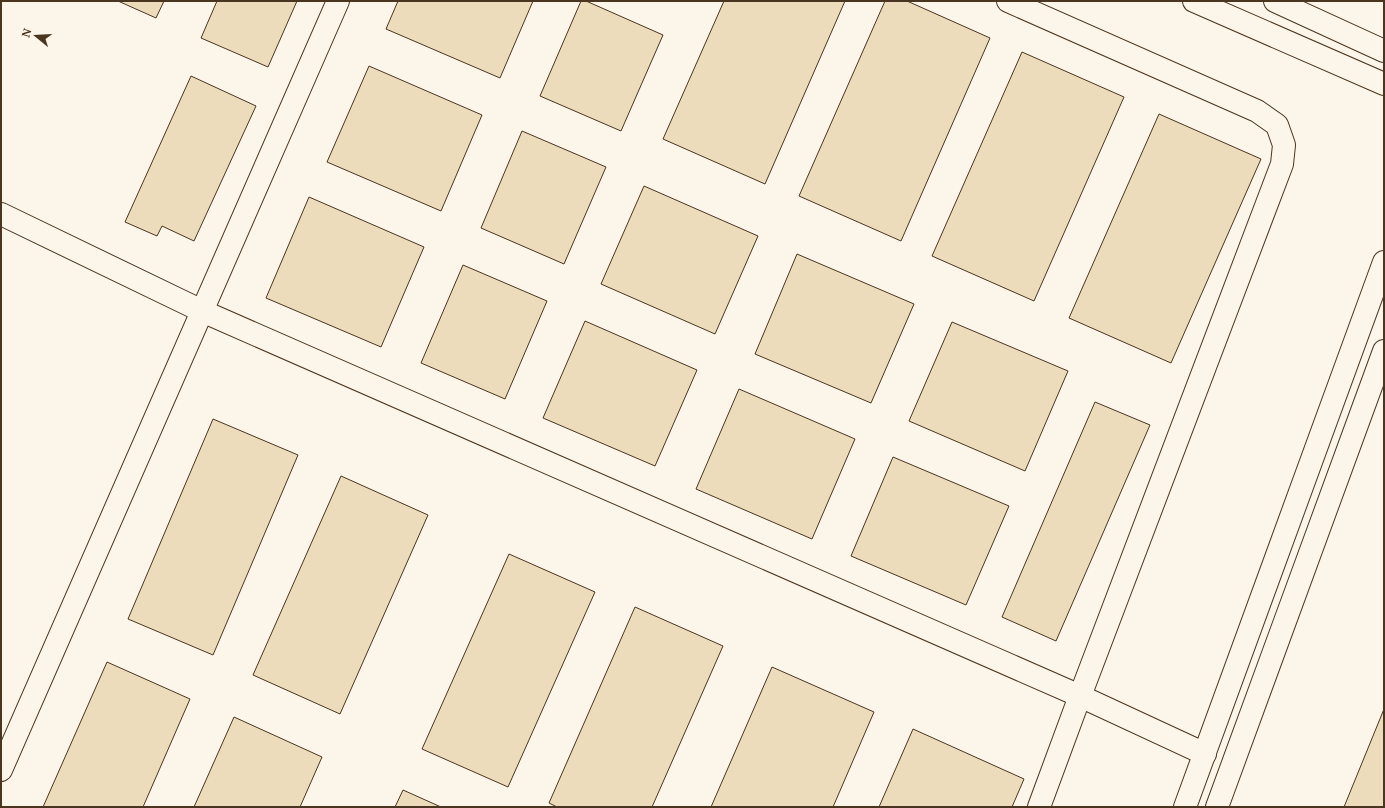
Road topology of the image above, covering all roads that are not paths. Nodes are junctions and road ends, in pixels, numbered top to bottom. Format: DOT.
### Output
graph roads {
  1 [pos="338,1"];
  2 [pos="1008,1"];
  3 [pos="1194,1"];
  4 [pos="1275,1"];
  5 [pos="1384,51"];
  6 [pos="1384,84"];
  7 [pos="1,214"];
  8 [pos="1384,262"];
  9 [pos="202,311"];
  10 [pos="1384,351"];
  11 [pos="1080,696"];
  12 [pos="1205,754"];
  13 [pos="1,770"];
  14 [pos="1039,807"];
  15 [pos="1186,807"];
  16 [pos="1217,807"];
  1 -- 9 [label="street"];
  2 -- 11 [label="street"];
  3 -- 6 [label="street"];
  4 -- 5 [label="street"];
  7 -- 9 [label="street"];
  8 -- 12 [label="street"];
  9 -- 11 [label="street"];
  9 -- 13 [label="street"];
  10 -- 16 [label="street"];
  11 -- 12 [label="street"];
  11 -- 14 [label="street"];
  12 -- 15 [label="street"];
}
